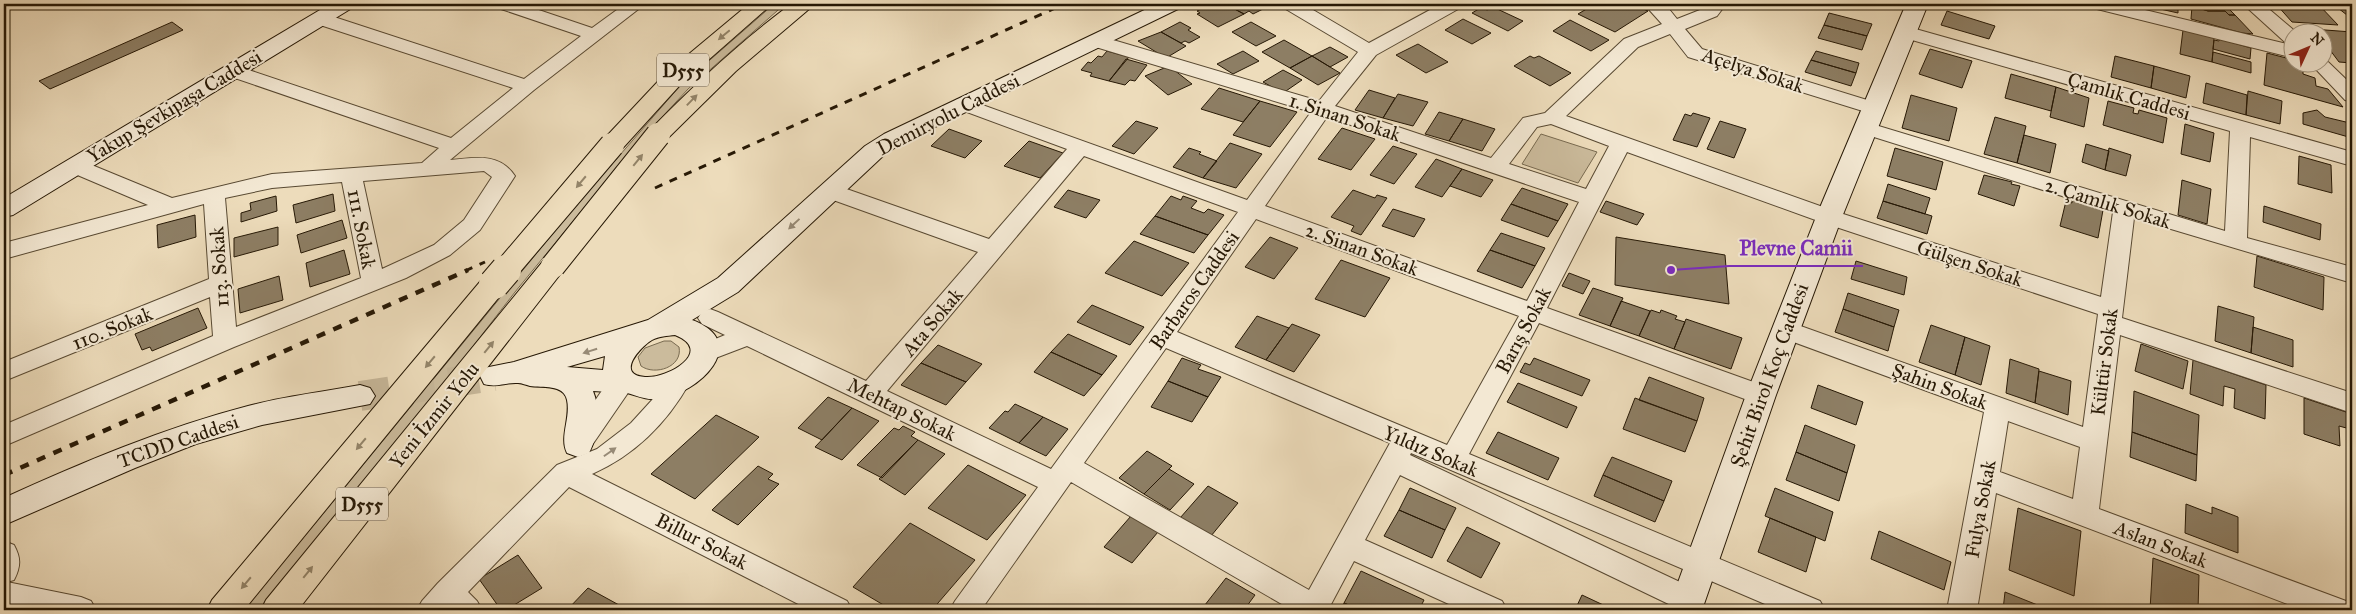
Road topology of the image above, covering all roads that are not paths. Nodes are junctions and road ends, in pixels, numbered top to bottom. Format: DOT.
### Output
graph roads {
  1 [pos="345,4"];
  2 [pos="504,4"];
  3 [pos="636,4"];
  4 [pos="761,4"];
  5 [pos="804,4"];
  6 [pos="1173,4"];
  7 [pos="1290,4"];
  8 [pos="1454,4"];
  9 [pos="1653,4"];
  10 [pos="1717,4"];
  11 [pos="1917,4"];
  12 [pos="2099,4"];
  13 [pos="2252,4"];
  14 [pos="321,19"];
  15 [pos="1672,27"];
  16 [pos="1906,32"];
  17 [pos="2284,32"];
  18 [pos="595,35"];
  19 [pos="1096,41"];
  20 [pos="2284,50"];
  21 [pos="1369,51"];
  22 [pos="2334,69"];
  23 [pos="233,71"];
  24 [pos="2328,72"];
  25 [pos="2352,73"];
  26 [pos="527,86"];
  27 [pos="2352,96"];
  28 [pos="963,104"];
  29 [pos="1323,109"];
  30 [pos="1552,118"];
  31 [pos="1869,118"];
  32 [pos="2240,128"];
  33 [pos="1621,143"];
  34 [pos="454,146"];
  35 [pos="1080,147"];
  36 [pos="2352,159"];
  37 [pos="75,166"];
  38 [pos="1495,167"];
  39 [pos="428,169"];
  40 [pos="351,175"];
  41 [pos="830,191"];
  42 [pos="214,194"];
  43 [pos="1592,199"];
  44 [pos="170,206"];
  45 [pos="2124,208"];
  46 [pos="4,209"];
  47 [pos="1251,209"];
  48 [pos="1829,216"];
  49 [pos="2236,242"];
  50 [pos="993,249"];
  51 [pos="4,251"];
  52 [pos="2352,275"];
  53 [pos="373,282"];
  54 [pos="220,284"];
  55 [pos="728,285"];
  56 [pos="1533,312"];
  57 [pos="2110,316"];
  58 [pos="1786,330"];
  59 [pos="647,331"];
  60 [pos="705,336"];
  61 [pos="747,336"];
  62 [pos="1162,336"];
  63 [pos="225,341"];
  64 [pos="4,372"];
  65 [pos="563,378"];
  66 [pos="623,380"];
  67 [pos="677,382"];
  68 [pos="870,394"];
  69 [pos="1761,395"];
  70 [pos="360,396"];
  71 [pos="2352,403"];
  72 [pos="1998,407"];
  73 [pos="4,436"];
  74 [pos="2094,442"];
  75 [pos="578,445"];
  76 [pos="1399,450"];
  77 [pos="1452,460"];
  78 [pos="566,473"];
  79 [pos="1062,475"];
  80 [pos="1985,478"];
  81 [pos="4,512"];
  82 [pos="2084,516"];
  83 [pos="1348,545"];
  84 [pos="4,554"];
  85 [pos="1701,566"];
  86 [pos="4,571"];
  87 [pos="4,594"];
  88 [pos="449,604"];
  89 [pos="1687,605"];
  90 [pos="1313,609"];
  91 [pos="81,610"];
  92 [pos="224,610"];
  93 [pos="278,610"];
  94 [pos="837,610"];
  95 [pos="965,610"];
  96 [pos="1492,610"];
  97 [pos="1810,610"];
  98 [pos="1962,610"];
  99 [pos="2336,610"];
  1 -- 14 [label="main road, Yakup Şevkipaşa Caddesi"];
  2 -- 18 [label="street"];
  3 -- 18 [label="street"];
  4 -- 92 [label="highway, Yeni İzmir Yolu / D555, one-way, bridge"];
  93 -- 5 [label="highway, Yeni İzmir Yolu / D555, one-way, bridge"];
  6 -- 19 [label="main road, Demiryolu Caddesi"];
  7 -- 21 [label="street"];
  8 -- 21 [label="street, Barbaros Caddesi"];
  9 -- 15 [label="street, Açelya Sokak"];
  10 -- 15 [label="street"];
  11 -- 16 [label="main road, Şehit Birol Koç Caddesi"];
  12 -- 20 [label="street"];
  13 -- 17 [label="street"];
  14 -- 23 [label="main road, Yakup Şevkipaşa Caddesi"];
  14 -- 26 [label="street"];
  15 -- 30 [label="street"];
  15 -- 31 [label="street, Açelya Sokak"];
  16 -- 31 [label="main road, Şehit Birol Koç Caddesi"];
  16 -- 32 [label="street, Çamlık Caddesi"];
  18 -- 26 [label="street"];
  19 -- 28 [label="main road, Demiryolu Caddesi"];
  19 -- 29 [label="street, 1. Sinan Sokak"];
  21 -- 29 [label="street, Barbaros Caddesi"];
  22 -- 25 [label="street"];
  23 -- 34 [label="street"];
  23 -- 37 [label="main road, Yakup Şevkipaşa Caddesi"];
  24 -- 27 [label="street"];
  26 -- 34 [label="street"];
  28 -- 35 [label="street, 2. Sinan Sokak"];
  28 -- 41 [label="main road, Demiryolu Caddesi"];
  29 -- 38 [label="street, 1. Sinan Sokak"];
  29 -- 47 [label="street, Barbaros Caddesi"];
  30 -- 33 [label="street, Gülşen Sokak"];
  30 -- 38 [label="street"];
  31 -- 45 [label="street, 2. Çamlık Sokak"];
  31 -- 48 [label="main road, Şehit Birol Koç Caddesi"];
  32 -- 36 [label="street, Çamlık Caddesi"];
  32 -- 49 [label="street"];
  33 -- 43 [label="street, Barış Sokak"];
  33 -- 48 [label="street, Gülşen Sokak"];
  34 -- 39 [label="street"];
  35 -- 47 [label="street, 2. Sinan Sokak"];
  35 -- 50 [label="street, Ata Sokak"];
  37 -- 44 [label="street"];
  37 -- 46 [label="main road, Yakup Şevkipaşa Caddesi"];
  38 -- 43 [label="street, 1. Sinan Sokak"];
  39 -- 40 [label="street"];
  39 -- 53 [label="street"];
  40 -- 42 [label="street"];
  40 -- 53 [label="street, 111. Sokak"];
  41 -- 50 [label="street"];
  41 -- 55 [label="main road, Demiryolu Caddesi, one-way"];
  42 -- 44 [label="street"];
  42 -- 54 [label="street, 113. Sokak"];
  43 -- 56 [label="street, Barış Sokak"];
  44 -- 51 [label="street"];
  45 -- 49 [label="street, 2. Çamlık Sokak"];
  45 -- 57 [label="street, Kültür Sokak"];
  47 -- 56 [label="street, 2. Sinan Sokak"];
  47 -- 62 [label="street, Barbaros Caddesi"];
  48 -- 57 [label="street, Gülşen Sokak"];
  48 -- 58 [label="main road, Şehit Birol Koç Caddesi"];
  49 -- 52 [label="street, 2. Çamlık Sokak"];
  50 -- 68 [label="street, Ata Sokak"];
  53 -- 63 [label="street"];
  54 -- 63 [label="street, 113. Sokak"];
  54 -- 64 [label="street, 110. Sokak"];
  55 -- 59 [label="main road"];
  55 -- 60 [label="main road"];
  56 -- 69 [label="street, 2. Sinan Sokak"];
  56 -- 77 [label="street, Barış Sokak"];
  57 -- 71 [label="street, Gülşen Sokak"];
  57 -- 74 [label="street, Kültür Sokak"];
  58 -- 69 [label="main road, Şehit Birol Koç Caddesi"];
  58 -- 72 [label="street, Şahin Sokak"];
  59 -- 60 [label="main road"];
  59 -- 65 [label="main road, one-way"];
  59 -- 66 [label="main road"];
  60 -- 61 [label="street, Mehtap Sokak"];
  60 -- 61 [label="street"];
  60 -- 67 [label="main road"];
  61 -- 68 [label="street, Mehtap Sokak"];
  62 -- 76 [label="street, Yıldız Sokak"];
  62 -- 79 [label="street, Barbaros Caddesi"];
  63 -- 73 [label="street"];
  65 -- 66 [label="main road"];
  65 -- 75 [label="main road"];
  66 -- 67 [label="main road"];
  66 -- 75 [label="street"];
  78 -- 67 [label="street, one-way"];
  68 -- 79 [label="street, Mehtap Sokak"];
  69 -- 85 [label="main road, Şehit Birol Koç Caddesi"];
  70 -- 81 [label="main road, TCDD Caddesi"];
  72 -- 74 [label="street, Şahin Sokak"];
  72 -- 80 [label="street, Fulya Sokak"];
  74 -- 82 [label="street, Kültür Sokak"];
  75 -- 78 [label="street"];
  76 -- 77 [label="street, Yıldız Sokak"];
  76 -- 83 [label="street"];
  76 -- 89 [label="street, Yıldız Sokak"];
  77 -- 85 [label="street, Yıldız Sokak"];
  78 -- 88 [label="street"];
  78 -- 94 [label="street, Billur Sokak"];
  79 -- 90 [label="street, Mehtap Sokak"];
  79 -- 95 [label="street, Barbaros Caddesi"];
  80 -- 82 [label="street, Aslan Sokak"];
  80 -- 98 [label="street, Fulya Sokak"];
  82 -- 99 [label="street, Aslan Sokak"];
  83 -- 90 [label="street"];
  83 -- 96 [label="street"];
  84 -- 86 [label="street"];
  85 -- 89 [label="main road, Şehit Birol Koç Caddesi"];
  85 -- 97 [label="street, Yıldız Sokak"];
  87 -- 91 [label="street"];
}
